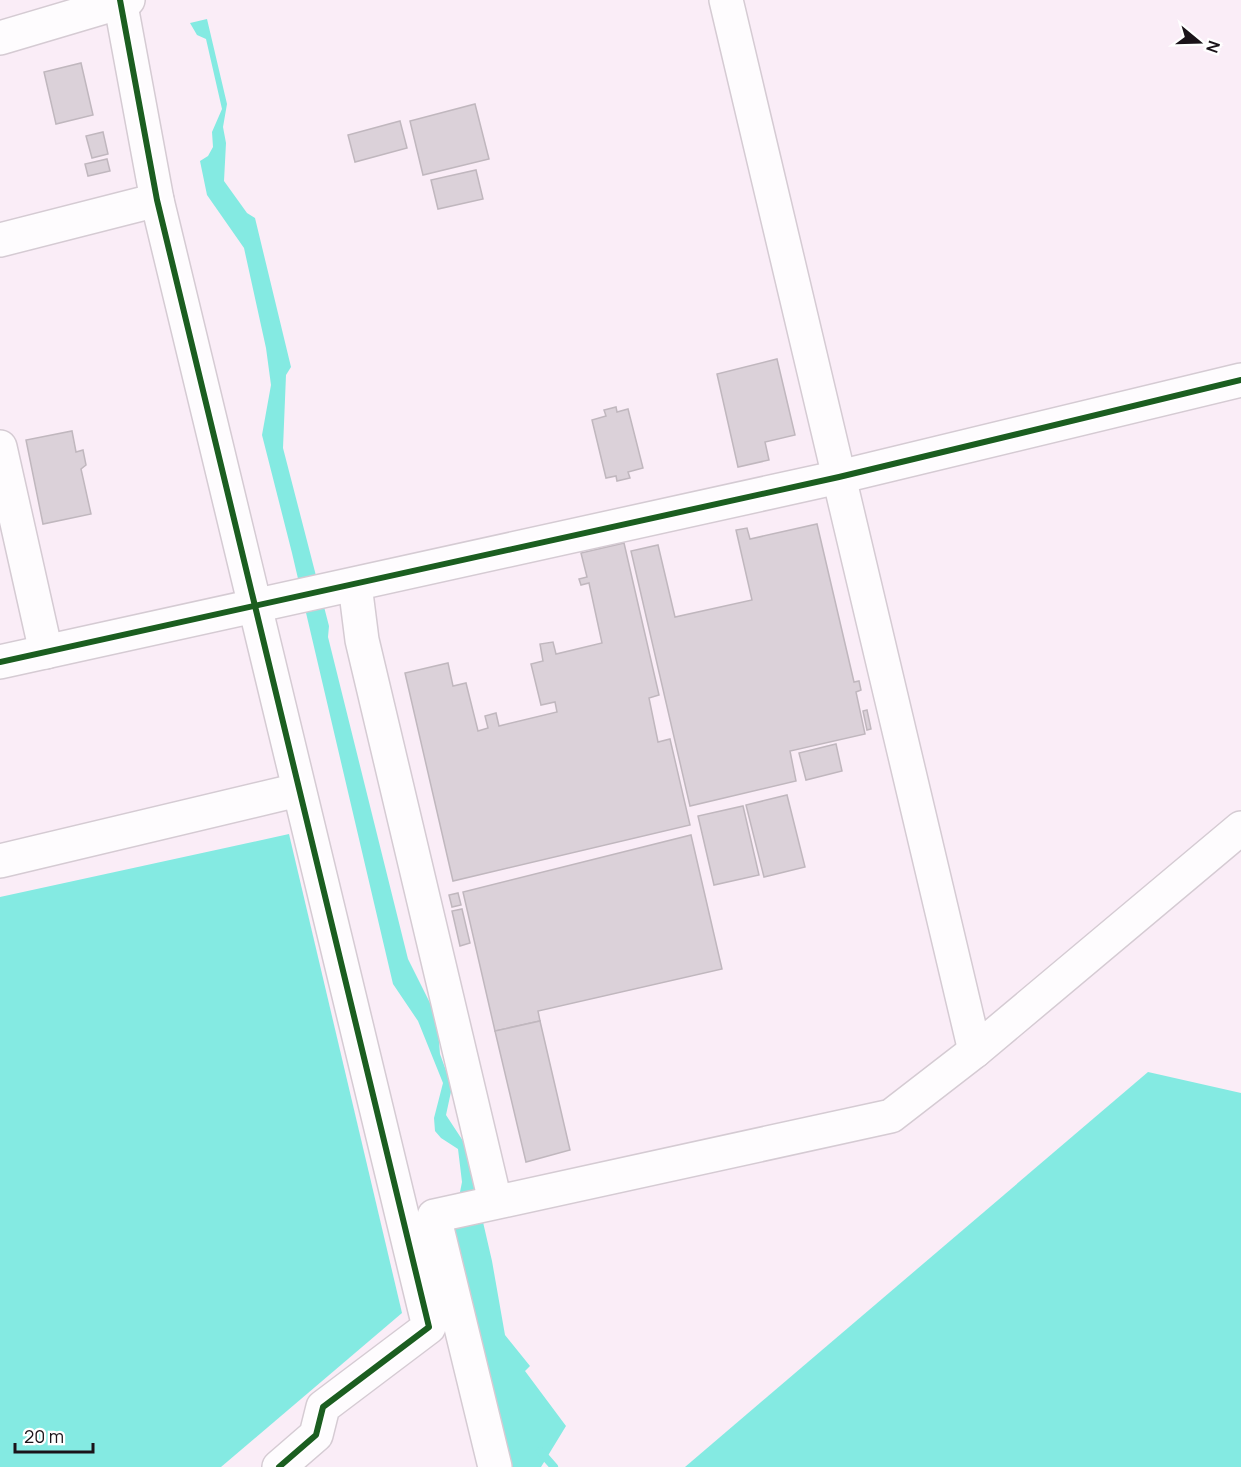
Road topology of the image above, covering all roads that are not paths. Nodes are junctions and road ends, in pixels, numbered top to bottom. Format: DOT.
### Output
graph roads {
  1 [pos="726,0"];
  2 [pos="122,1"];
  3 [pos="0,38"];
  4 [pos="157,200"];
  5 [pos="0,240"];
  6 [pos="1241,380"];
  7 [pos="0,447"];
  8 [pos="839,477"];
  9 [pos="352,586"];
  10 [pos="256,607"];
  11 [pos="46,652"];
  12 [pos="0,662"];
  13 [pos="298,790"];
  14 [pos="1241,828"];
  15 [pos="0,861"];
  16 [pos="975,1052"];
  17 [pos="495,1201"];
  18 [pos="279,1467"];
  19 [pos="495,1467"];
  1 -- 8 [label="street"];
  2 -- 3 [label="street"];
  2 -- 4 [label="street"];
  4 -- 5 [label="street"];
  4 -- 10 [label="street"];
  6 -- 8 [label="street"];
  7 -- 11 [label="street"];
  8 -- 9 [label="street"];
  8 -- 16 [label="street"];
  9 -- 10 [label="street"];
  9 -- 17 [label="street"];
  10 -- 11 [label="street"];
  10 -- 13 [label="street"];
  11 -- 12 [label="street"];
  13 -- 15 [label="street"];
  13 -- 18 [label="street"];
  14 -- 16 [label="street"];
  16 -- 17 [label="street"];
  17 -- 19 [label="street"];
}
